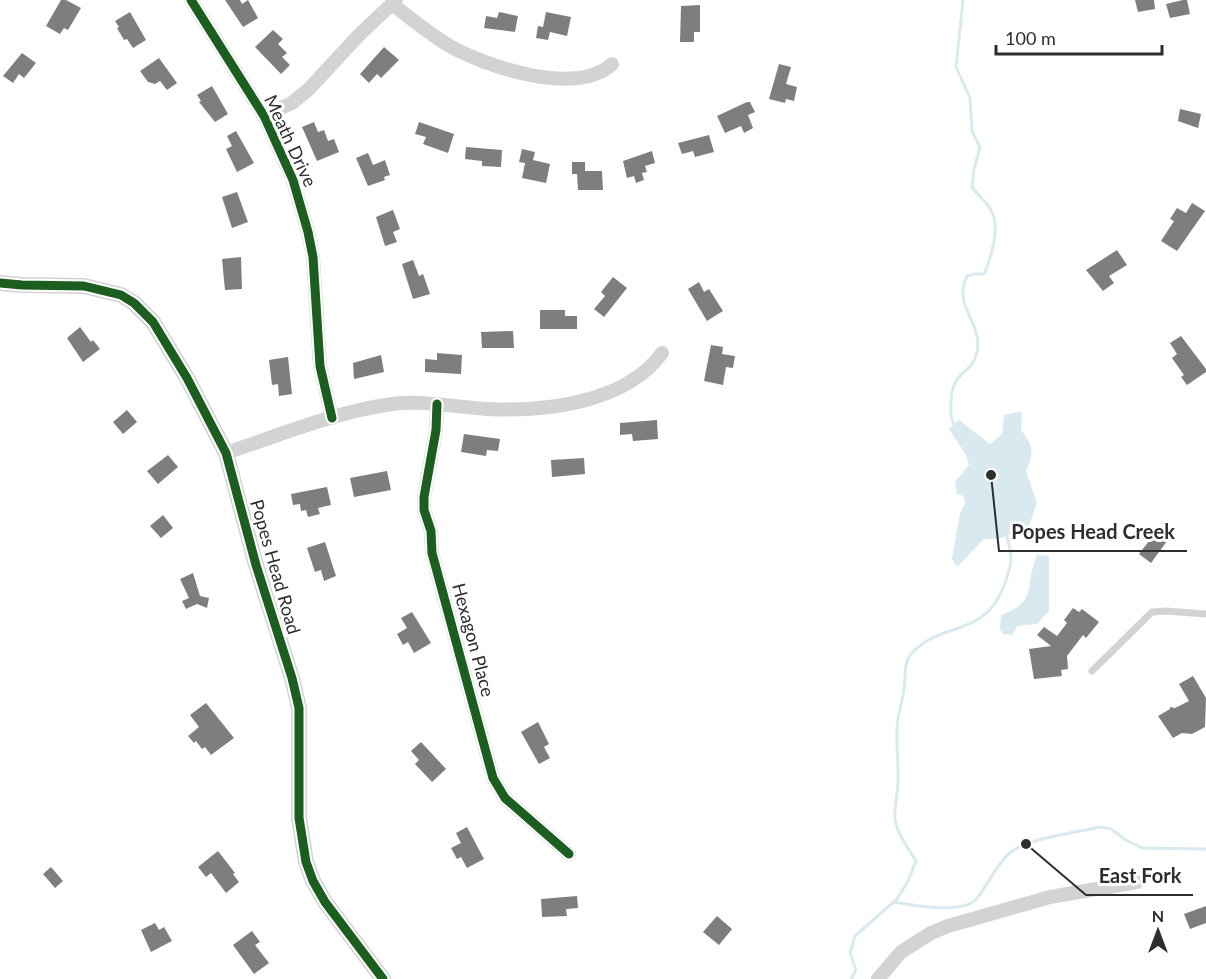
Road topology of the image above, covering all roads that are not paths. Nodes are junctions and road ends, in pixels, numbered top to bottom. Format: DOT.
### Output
graph roads {
  1 [pos="191,0"];
  2 [pos="394,2"];
  3 [pos="612,64"];
  4 [pos="264,116"];
  5 [pos="0,283"];
  6 [pos="662,353"];
  7 [pos="437,404"];
  8 [pos="332,418"];
  9 [pos="226,453"];
  10 [pos="1206,614"];
  11 [pos="1092,671"];
  12 [pos="568,854"];
  13 [pos="1137,882"];
  14 [pos="383,979"];
  15 [pos="878,979"];
  1 -- 4 [label="street, Meath Drive"];
  2 -- 3 [label="street"];
  2 -- 4 [label="street"];
  4 -- 8 [label="street, Meath Drive"];
  5 -- 9 [label="street, Popes Head Road"];
  6 -- 7 [label="street"];
  7 -- 8 [label="street"];
  7 -- 12 [label="street, Hexagon Place"];
  8 -- 9 [label="street"];
  9 -- 14 [label="street, Popes Head Road"];
  10 -- 11 [label="lane"];
  13 -- 15 [label="street"];
}
